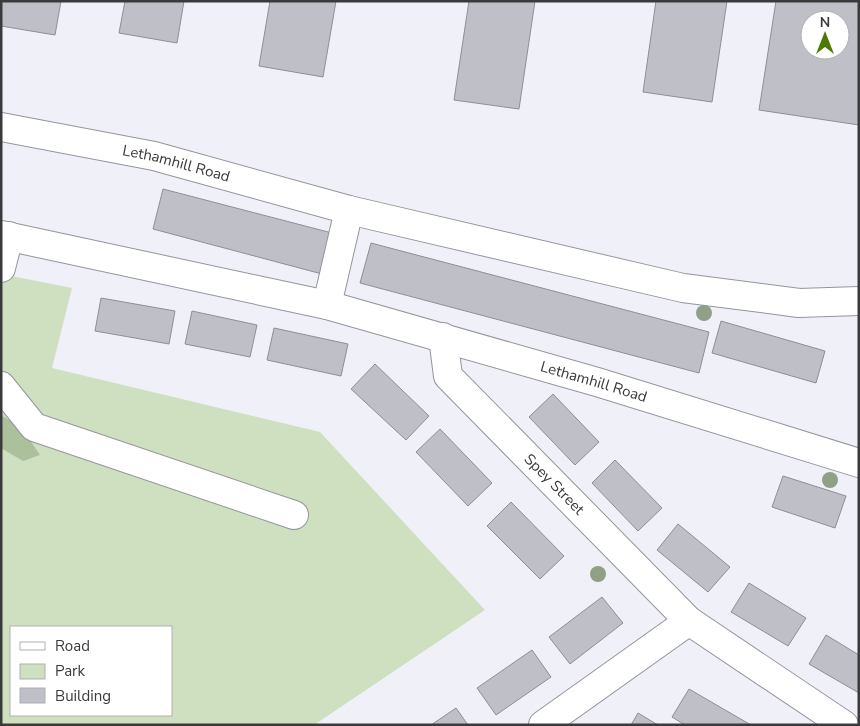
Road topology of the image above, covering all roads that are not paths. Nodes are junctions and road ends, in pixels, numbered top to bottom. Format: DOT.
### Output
graph roads {
  1 [pos="1,127"];
  2 [pos="349,210"];
  3 [pos="5,235"];
  4 [pos="1,268"];
  5 [pos="859,301"];
  6 [pos="327,305"];
  7 [pos="443,337"];
  8 [pos="1,386"];
  9 [pos="859,463"];
  10 [pos="294,515"];
  11 [pos="689,620"];
  12 [pos="542,725"];
  13 [pos="844,725"];
  1 -- 2 [label="street, Lethamhill Road"];
  2 -- 5 [label="street, Lethamhill Road"];
  2 -- 6 [label="street"];
  3 -- 4 [label="street"];
  3 -- 6 [label="street, Lethamhill Road"];
  6 -- 7 [label="street, Lethamhill Road"];
  7 -- 9 [label="street, Lethamhill Road"];
  7 -- 11 [label="street, Spey Street"];
  8 -- 10 [label="street"];
  11 -- 12 [label="street"];
  11 -- 13 [label="street, Spey Street"];
}
